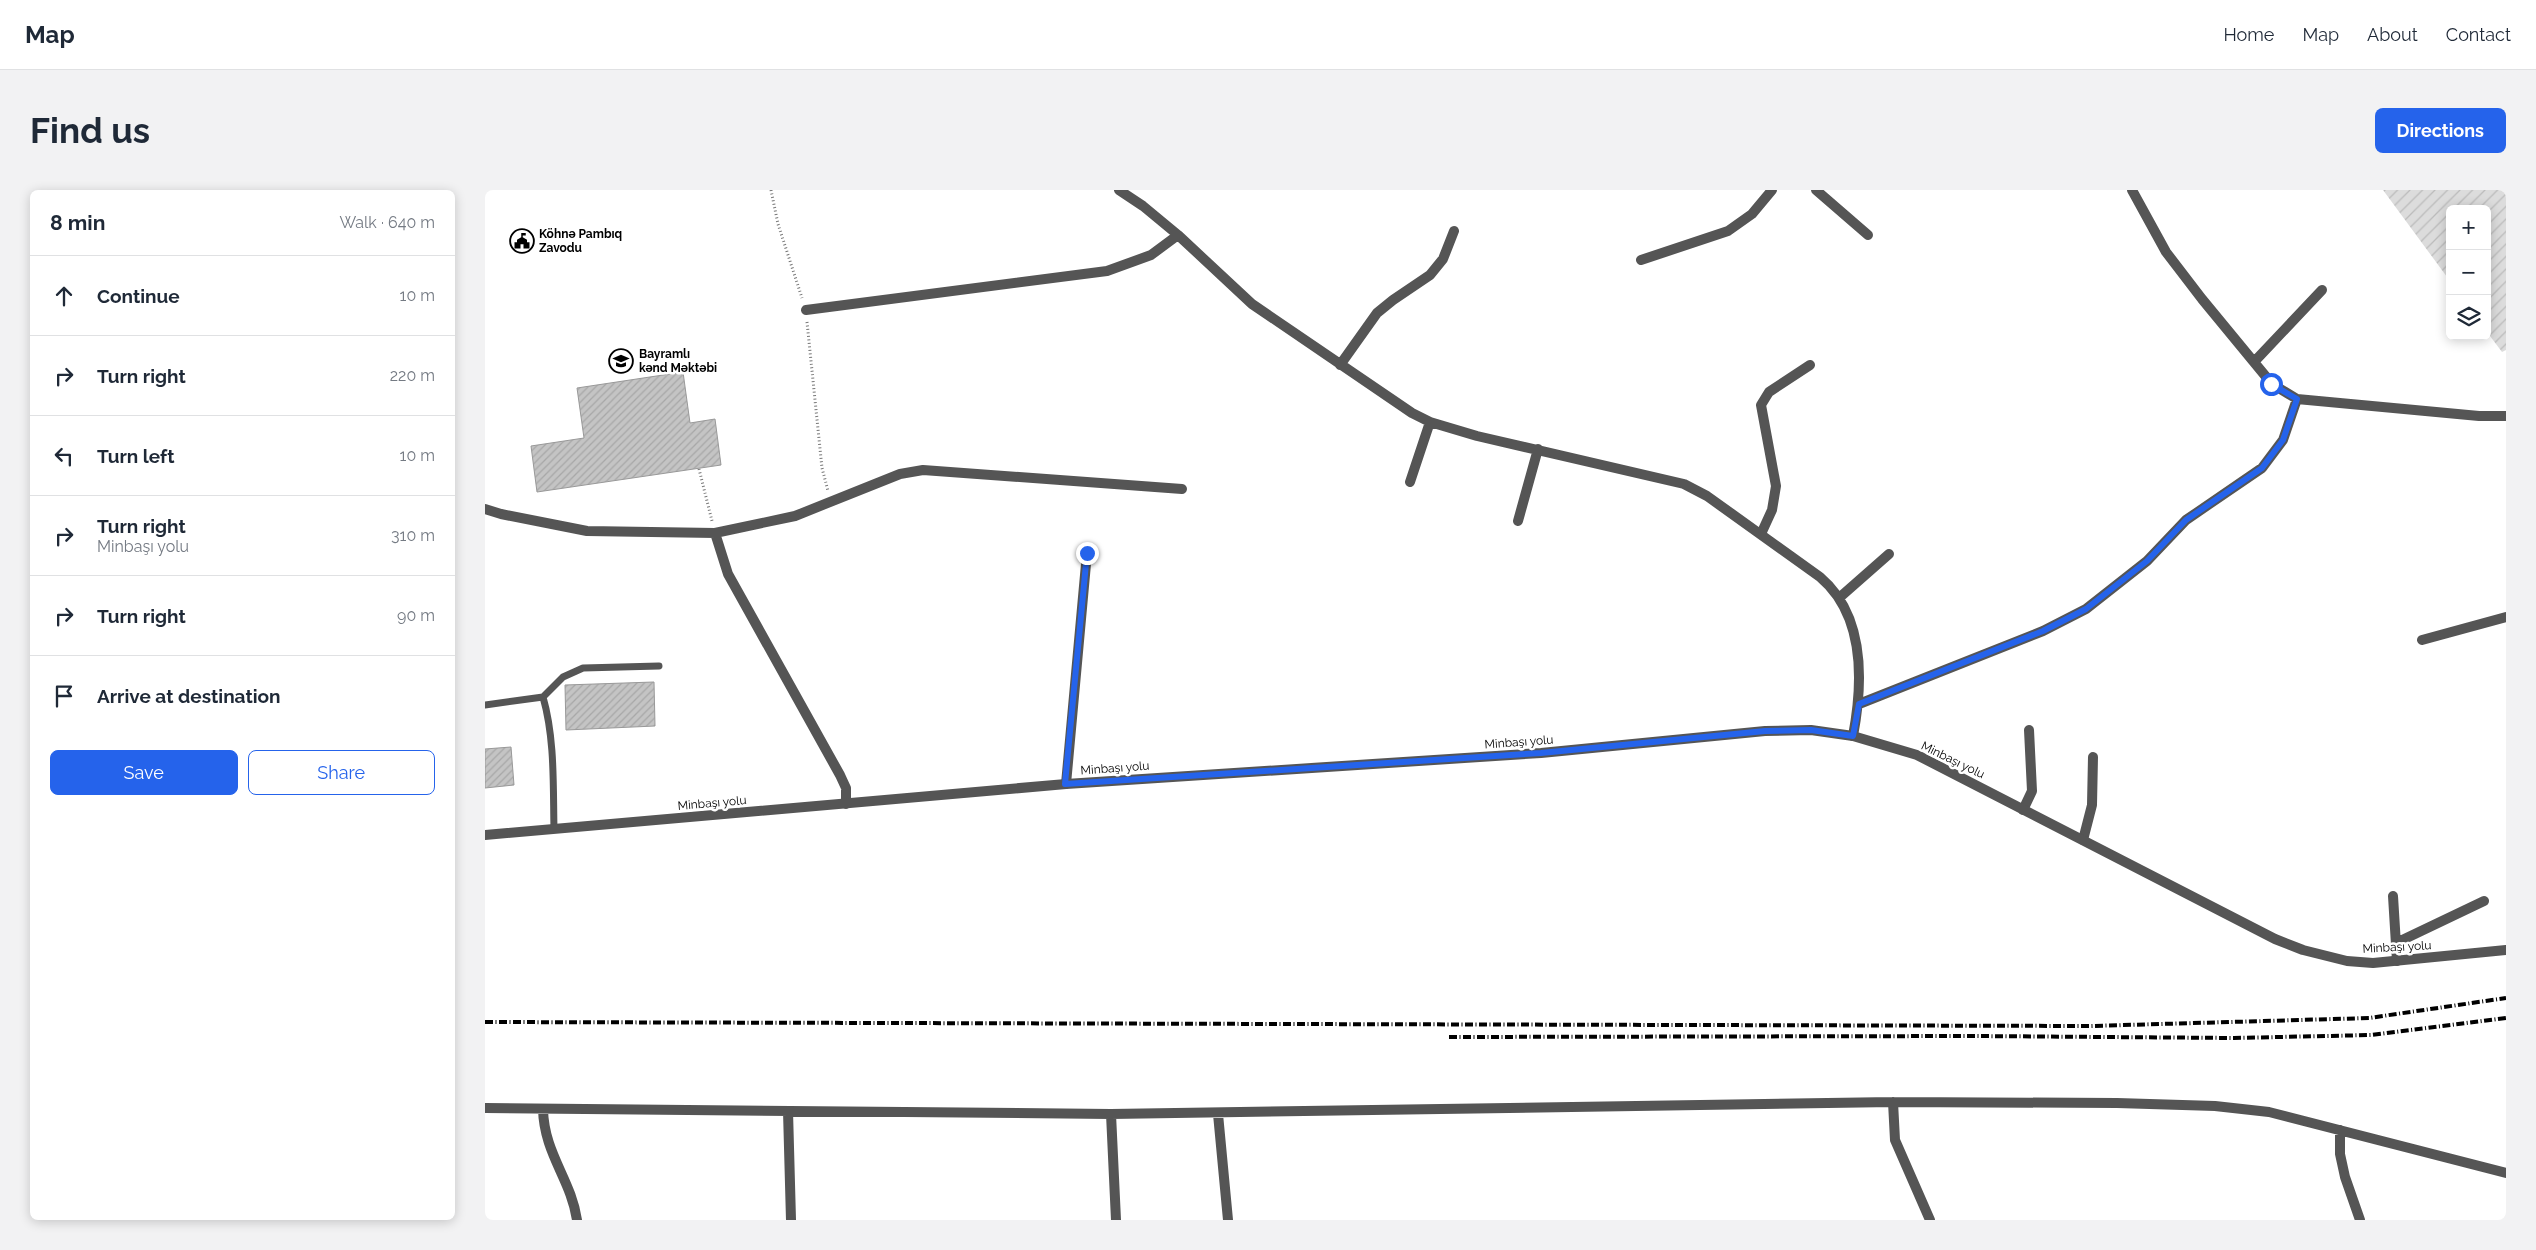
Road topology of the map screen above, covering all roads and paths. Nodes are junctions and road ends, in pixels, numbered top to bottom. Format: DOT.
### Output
graph roads {
  1 [pos="771,190"];
  2 [pos="1119,190"];
  3 [pos="1771,190"];
  4 [pos="1816,190"];
  5 [pos="2132,190"];
  6 [pos="1454,231"];
  7 [pos="1178,235"];
  8 [pos="1868,235"];
  9 [pos="1641,260"];
  10 [pos="2322,290"];
  11 [pos="806,310"];
  12 [pos="2254,362"];
  13 [pos="1810,364"];
  14 [pos="1341,365"];
  15 [pos="2297,399"];
  16 [pos="2506,416"];
  17 [pos="1430,422"];
  18 [pos="1538,450"];
  19 [pos="699,469"];
  20 [pos="1410,482"];
  21 [pos="1183,489"];
  22 [pos="832,501"];
  23 [pos="485,509"];
  24 [pos="1518,521"];
  25 [pos="715,533"];
  26 [pos="1761,534"];
  27 [pos="1087,553"];
  28 [pos="1889,554"];
  29 [pos="1839,598"];
  30 [pos="2506,618"];
  31 [pos="2422,640"];
  32 [pos="659,666"];
  33 [pos="543,697"];
  34 [pos="1859,704"];
  35 [pos="485,705"];
  36 [pos="2029,730"];
  37 [pos="1853,736"];
  38 [pos="2093,756"];
  39 [pos="1065,784"];
  40 [pos="846,804"];
  41 [pos="2023,810"];
  42 [pos="555,829"];
  43 [pos="485,835"];
  44 [pos="2083,840"];
  45 [pos="2393,896"];
  46 [pos="2484,900"];
  47 [pos="2396,943"];
  48 [pos="2506,950"];
  49 [pos="2397,961"];
  50 [pos="1893,1102"];
  51 [pos="485,1108"];
  52 [pos="543,1109"];
  53 [pos="788,1111"];
  54 [pos="1111,1114"];
  55 [pos="1218,1114"];
  56 [pos="2341,1130"];
  57 [pos="2506,1173"];
  58 [pos="577,1220"];
  59 [pos="791,1220"];
  60 [pos="1116,1220"];
  61 [pos="1228,1220"];
  62 [pos="1930,1220"];
  63 [pos="2360,1220"];
  1 -- 11 [label="path"];
  2 -- 7 [label="street"];
  3 -- 9 [label="street"];
  4 -- 8 [label="street"];
  5 -- 12 [label="street"];
  6 -- 14 [label="street"];
  7 -- 11 [label="street"];
  7 -- 14 [label="street"];
  10 -- 12 [label="street"];
  11 -- 22 [label="path"];
  12 -- 15 [label="street"];
  13 -- 26 [label="street"];
  14 -- 17 [label="street"];
  15 -- 16 [label="street"];
  15 -- 34 [label="street"];
  17 -- 18 [label="street"];
  17 -- 20 [label="street"];
  18 -- 24 [label="street"];
  18 -- 26 [label="street"];
  19 -- 25 [label="path"];
  21 -- 22 [label="street"];
  22 -- 25 [label="street"];
  23 -- 25 [label="street"];
  25 -- 40 [label="street"];
  26 -- 29 [label="street"];
  27 -- 39 [label="street"];
  28 -- 29 [label="street"];
  29 -- 34 [label="street"];
  30 -- 31 [label="street"];
  32 -- 33 [label="lane"];
  33 -- 35 [label="lane"];
  33 -- 42 [label="lane"];
  34 -- 37 [label="street"];
  36 -- 41 [label="street"];
  37 -- 39 [label="street, Minbaşı yolu"];
  37 -- 41 [label="street, Minbaşı yolu"];
  38 -- 44 [label="street"];
  39 -- 40 [label="street, Minbaşı yolu"];
  40 -- 42 [label="street, Minbaşı yolu"];
  41 -- 44 [label="street, Minbaşı yolu"];
  42 -- 43 [label="street, Minbaşı yolu"];
  44 -- 49 [label="street, Minbaşı yolu"];
  45 -- 47 [label="street"];
  46 -- 47 [label="street"];
  47 -- 49 [label="street"];
  48 -- 49 [label="street, Minbaşı yolu"];
  50 -- 55 [label="street"];
  50 -- 56 [label="street"];
  50 -- 62 [label="street"];
  51 -- 52 [label="street"];
  52 -- 53 [label="street"];
  52 -- 58 [label="street"];
  53 -- 54 [label="street"];
  53 -- 59 [label="street"];
  54 -- 55 [label="street"];
  54 -- 60 [label="street"];
  55 -- 61 [label="street"];
  56 -- 57 [label="street"];
  56 -- 63 [label="street"];
}
